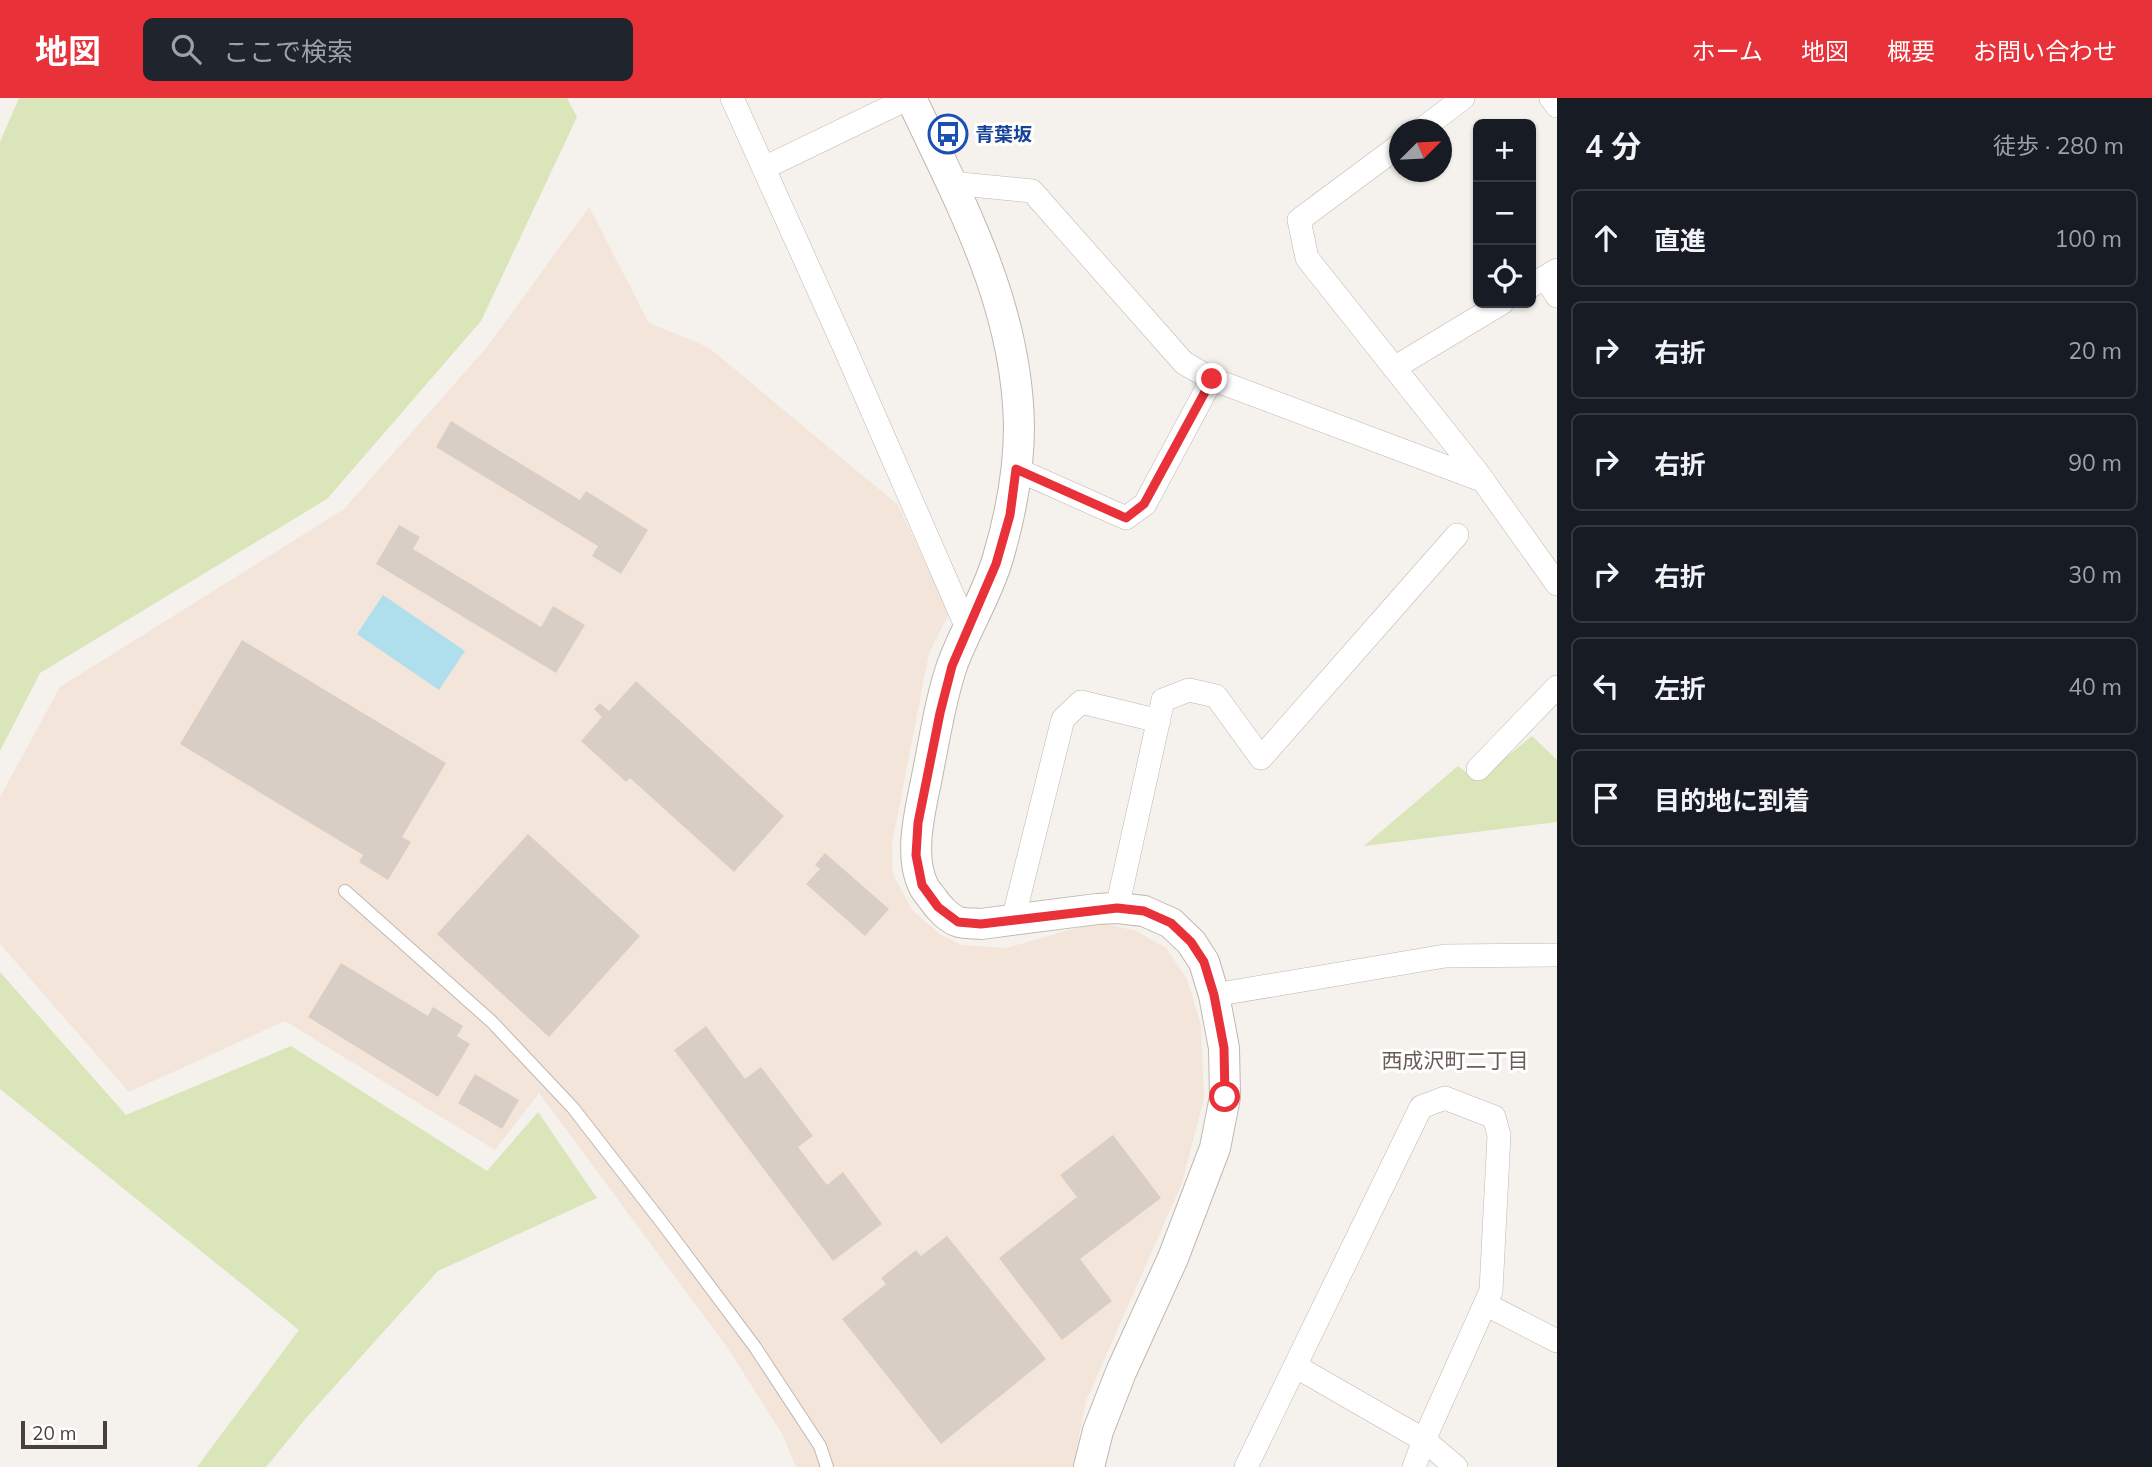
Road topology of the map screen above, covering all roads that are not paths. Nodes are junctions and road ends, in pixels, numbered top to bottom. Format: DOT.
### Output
graph roads {
  1 [pos="732,98"];
  2 [pos="910,98"];
  3 [pos="1463,98"];
  4 [pos="1551,98"];
  5 [pos="1557,106"];
  6 [pos="1435,119"];
  7 [pos="1389,152"];
  8 [pos="764,168"];
  9 [pos="951,183"];
  10 [pos="1494,308"];
  11 [pos="1394,368"];
  12 [pos="1212,379"];
  13 [pos="1016,469"];
  14 [pos="1484,481"];
  15 [pos="1457,535"];
  16 [pos="1557,584"];
  17 [pos="967,628"];
  18 [pos="1557,687"];
  19 [pos="1159,721"];
  20 [pos="1478,769"];
  21 [pos="345,891"];
  22 [pos="1117,908"];
  23 [pos="1013,920"];
  24 [pos="1557,956"];
  25 [pos="1214,995"];
  26 [pos="1485,1304"];
  27 [pos="1557,1340"];
  28 [pos="1296,1366"];
  29 [pos="1424,1440"];
  30 [pos="827,1467"];
  31 [pos="1089,1467"];
  32 [pos="1246,1467"];
  33 [pos="1414,1467"];
  34 [pos="1456,1467"];
  1 -- 8 [label="street"];
  2 -- 8 [label="street"];
  2 -- 9 [label="street"];
  3 -- 6 [label="street"];
  4 -- 5 [label="street"];
  7 -- 11 [label="street"];
  8 -- 17 [label="street"];
  9 -- 12 [label="street"];
  9 -- 13 [label="street"];
  10 -- 11 [label="street"];
  11 -- 14 [label="street"];
  12 -- 13 [label="street"];
  12 -- 14 [label="street"];
  13 -- 17 [label="street"];
  14 -- 16 [label="street"];
  15 -- 19 [label="street"];
  17 -- 23 [label="street"];
  18 -- 20 [label="street"];
  19 -- 22 [label="street"];
  19 -- 23 [label="street"];
  21 -- 30 [label="lane"];
  22 -- 23 [label="street"];
  22 -- 25 [label="street"];
  24 -- 25 [label="street"];
  25 -- 31 [label="street"];
  26 -- 27 [label="street"];
  26 -- 28 [label="street"];
  26 -- 29 [label="street"];
  28 -- 29 [label="street"];
  28 -- 32 [label="street"];
  29 -- 33 [label="street"];
  29 -- 34 [label="street"];
}
